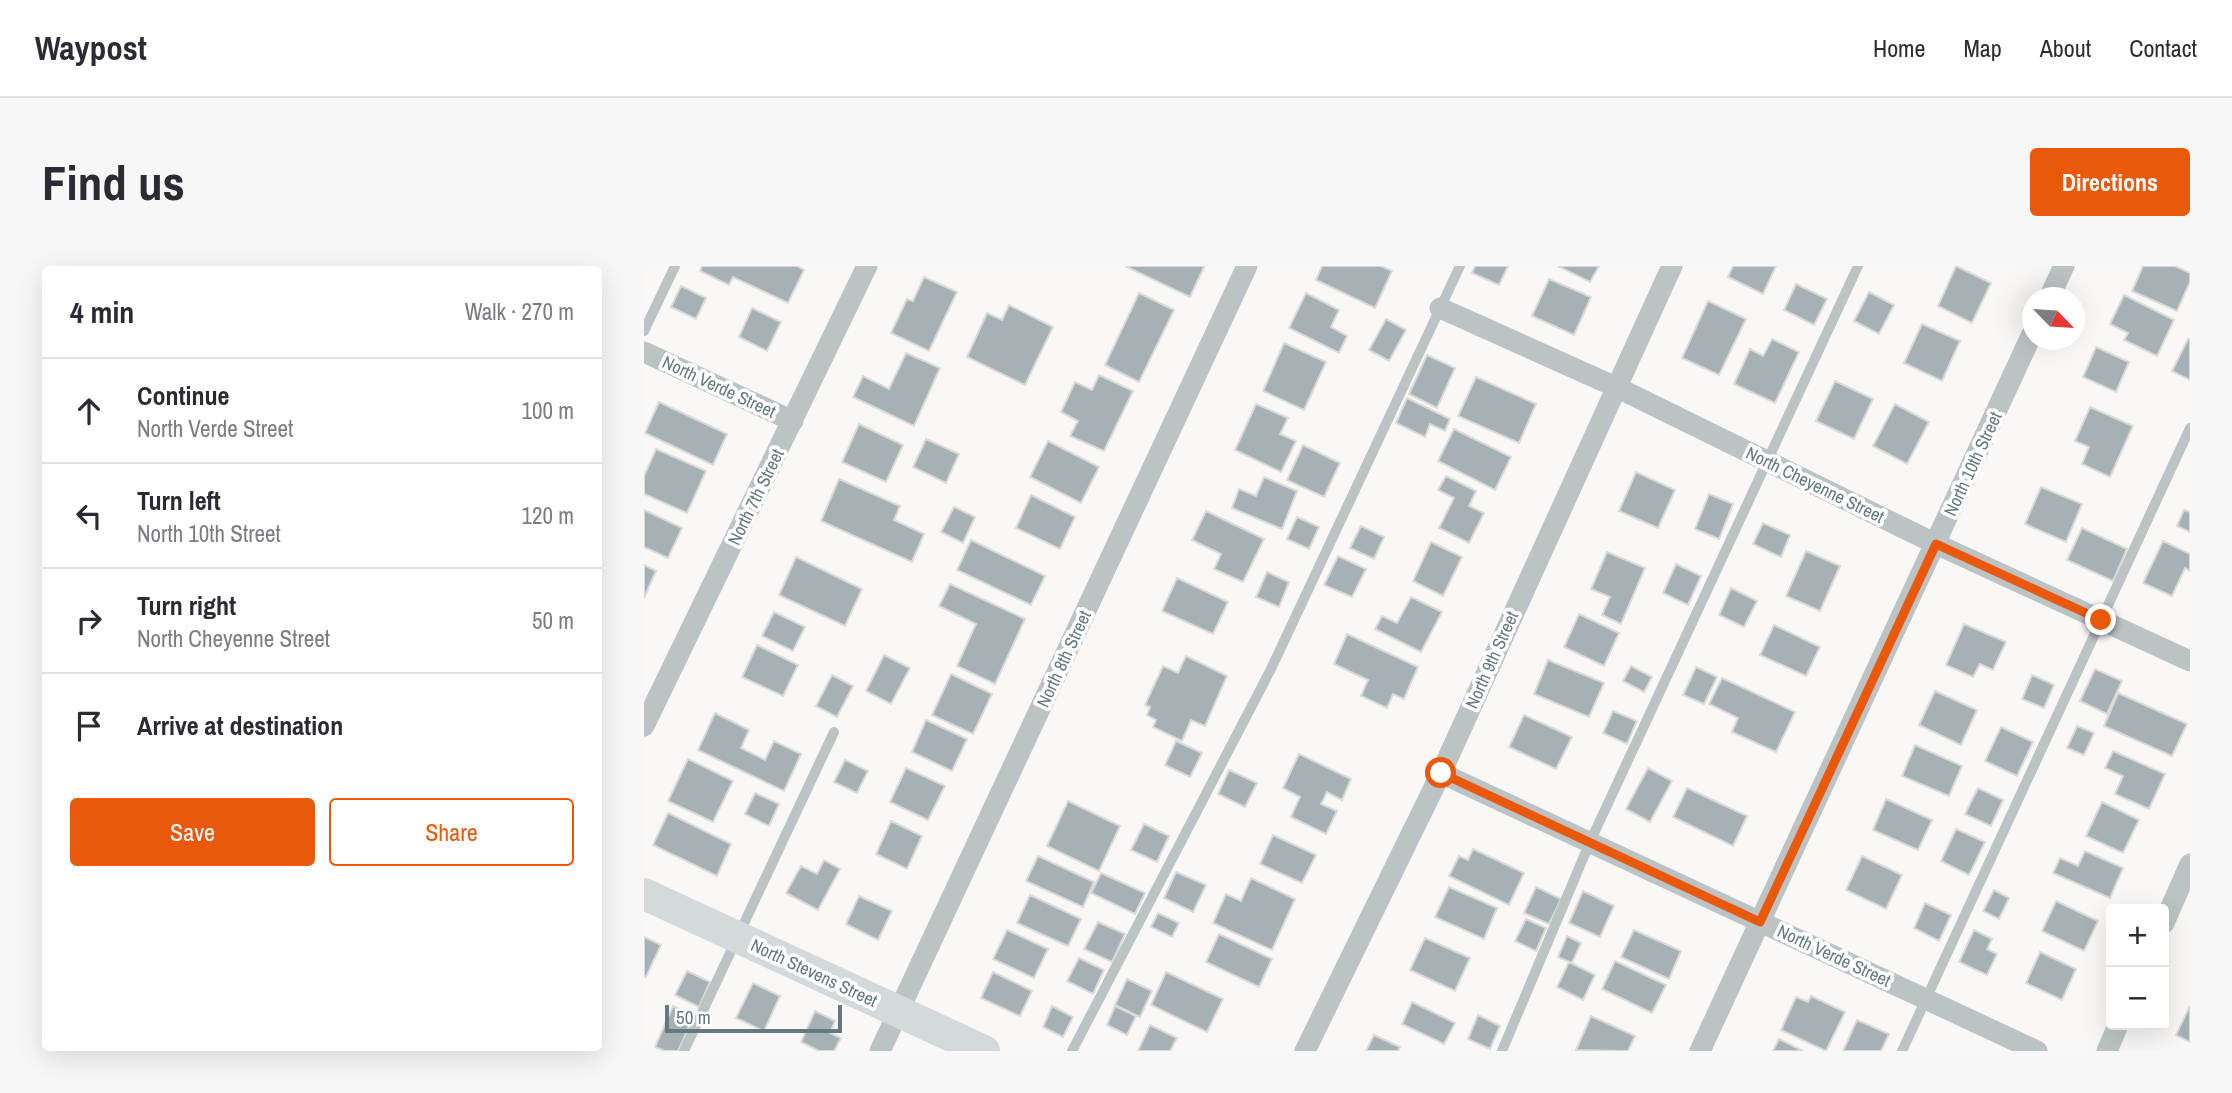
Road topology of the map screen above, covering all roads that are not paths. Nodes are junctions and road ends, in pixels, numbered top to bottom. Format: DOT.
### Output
graph roads {
  1 [pos="675,266"];
  2 [pos="867,266"];
  3 [pos="1247,266"];
  4 [pos="1460,266"];
  5 [pos="1672,266"];
  6 [pos="1858,266"];
  7 [pos="2063,266"];
  8 [pos="2054,287"];
  9 [pos="1440,308"];
  10 [pos="644,331"];
  11 [pos="2025,350"];
  12 [pos="644,352"];
  13 [pos="1616,387"];
  14 [pos="793,421"];
  15 [pos="2190,428"];
  16 [pos="1767,461"];
  17 [pos="1936,544"];
  18 [pos="2101,620"];
  19 [pos="2190,661"];
  20 [pos="644,726"];
  21 [pos="834,732"];
  22 [pos="1441,773"];
  23 [pos="1590,842"];
  24 [pos="2190,864"];
  25 [pos="644,894"];
  26 [pos="2169,912"];
  27 [pos="1760,922"];
  28 [pos="737,938"];
  29 [pos="1925,999"];
  30 [pos="898,1013"];
  31 [pos="2116,1030"];
  32 [pos="684,1051"];
  33 [pos="880,1051"];
  34 [pos="984,1051"];
  35 [pos="1072,1051"];
  36 [pos="1305,1051"];
  37 [pos="1502,1051"];
  38 [pos="1700,1051"];
  39 [pos="1902,1051"];
  40 [pos="2037,1051"];
  41 [pos="2107,1051"];
  1 -- 10 [label="lane"];
  2 -- 14 [label="street, North 7th Street"];
  3 -- 30 [label="street, North 8th Street"];
  4 -- 9 [label="lane"];
  5 -- 13 [label="street, North 9th Street"];
  6 -- 16 [label="lane"];
  7 -- 8 [label="street"];
  9 -- 13 [label="street, North Cheyenne Street"];
  9 -- 35 [label="lane"];
  11 -- 17 [label="street, North 10th Street"];
  12 -- 14 [label="street, North Verde Street"];
  13 -- 16 [label="street, North Cheyenne Street"];
  13 -- 22 [label="street, North 9th Street"];
  14 -- 20 [label="street, North 7th Street"];
  15 -- 18 [label="lane"];
  16 -- 17 [label="street, North Cheyenne Street"];
  16 -- 23 [label="lane"];
  17 -- 18 [label="street, North Cheyenne Street"];
  17 -- 27 [label="street, North 10th Street"];
  18 -- 19 [label="street, North Cheyenne Street"];
  18 -- 29 [label="lane"];
  21 -- 28 [label="lane"];
  22 -- 23 [label="street, North Verde Street"];
  22 -- 36 [label="street, North 9th Street"];
  23 -- 27 [label="street, North Verde Street"];
  23 -- 37 [label="lane"];
  24 -- 26 [label="street"];
  25 -- 28 [label="street, North Stevens Street"];
  27 -- 29 [label="street, North Verde Street"];
  27 -- 38 [label="street, North 10th Street"];
  28 -- 30 [label="street, North Stevens Street"];
  28 -- 32 [label="lane"];
  29 -- 39 [label="lane"];
  29 -- 40 [label="street, North Verde Street"];
  30 -- 33 [label="street, North 8th Street"];
  30 -- 34 [label="street, North Stevens Street"];
  31 -- 41 [label="street"];
}
